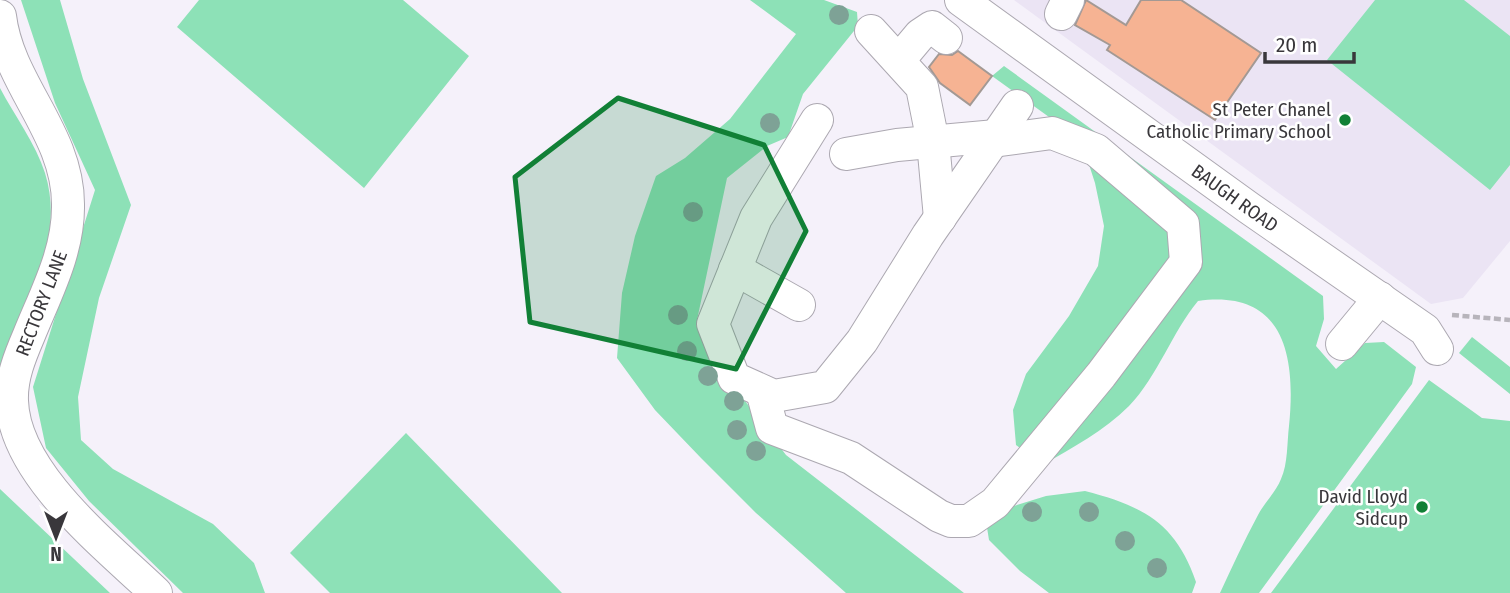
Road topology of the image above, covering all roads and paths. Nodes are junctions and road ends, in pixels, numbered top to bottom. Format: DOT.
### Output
graph roads {
  1 [pos="961,0"];
  2 [pos="994,9"];
  3 [pos="0,16"];
  4 [pos="871,31"];
  5 [pos="946,37"];
  6 [pos="899,60"];
  7 [pos="1017,106"];
  8 [pos="817,120"];
  9 [pos="995,138"];
  10 [pos="933,142"];
  11 [pos="845,154"];
  12 [pos="940,218"];
  13 [pos="735,269"];
  14 [pos="1380,299"];
  15 [pos="799,305"];
  16 [pos="1409,318"];
  17 [pos="1510,320"];
  18 [pos="1342,344"];
  19 [pos="1437,349"];
  20 [pos="762,391"];
  21 [pos="156,593"];
  1 -- 2 [label="street, BAUGH ROAD"];
  2 -- 14 [label="street, BAUGH ROAD"];
  3 -- 21 [label="street, RECTORY LANE"];
  4 -- 6 [label="street"];
  5 -- 6 [label="street"];
  6 -- 10 [label="street"];
  7 -- 9 [label="street"];
  8 -- 13 [label="street"];
  9 -- 10 [label="street"];
  9 -- 12 [label="street"];
  9 -- 20 [label="street"];
  10 -- 11 [label="street"];
  10 -- 12 [label="street"];
  12 -- 20 [label="street"];
  13 -- 15 [label="street"];
  13 -- 20 [label="street"];
  14 -- 16 [label="street, BAUGH ROAD"];
  14 -- 18 [label="street"];
  16 -- 17 [label="path"];
  16 -- 19 [label="street, BAUGH ROAD"];
}
